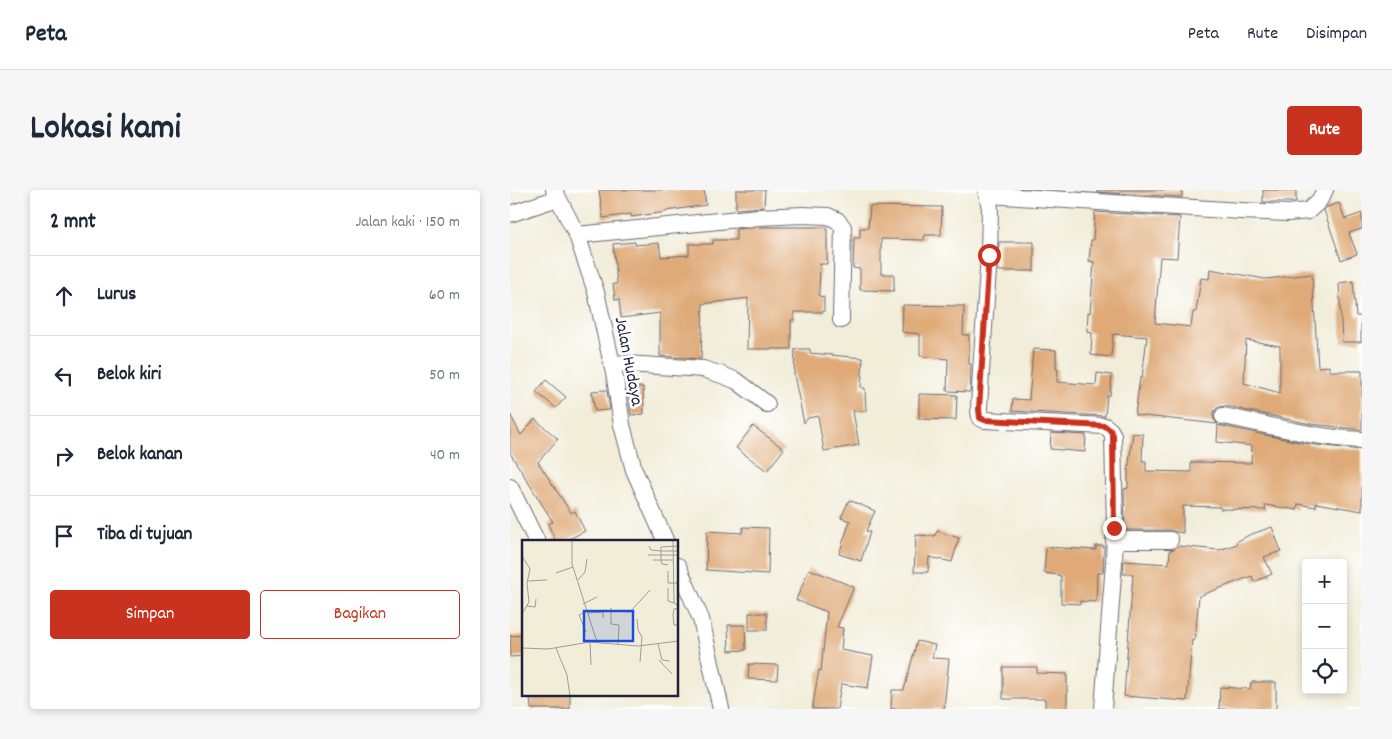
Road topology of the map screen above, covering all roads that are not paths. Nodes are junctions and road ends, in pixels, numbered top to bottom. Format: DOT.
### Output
graph roads {
  1 [pos="1325,190"];
  2 [pos="987,192"];
  3 [pos="556,194"];
  4 [pos="510,214"];
  5 [pos="577,235"];
  6 [pos="841,320"];
  7 [pos="612,363"];
  8 [pos="767,404"];
  9 [pos="1223,416"];
  10 [pos="1362,440"];
  11 [pos="510,487"];
  12 [pos="536,540"];
  13 [pos="665,540"];
  14 [pos="1114,540"];
  15 [pos="1170,540"];
  16 [pos="679,568"];
  17 [pos="721,709"];
  18 [pos="1104,709"];
  1 -- 2 [label="street"];
  2 -- 14 [label="street"];
  3 -- 4 [label="street"];
  3 -- 5 [label="street, Jalan Hudaya"];
  5 -- 6 [label="street"];
  5 -- 7 [label="street, Jalan Hudaya"];
  7 -- 8 [label="street"];
  7 -- 13 [label="street, Jalan Hudaya"];
  9 -- 10 [label="street"];
  11 -- 12 [label="street"];
  14 -- 15 [label="street"];
  14 -- 18 [label="street"];
  16 -- 17 [label="street"];
}
